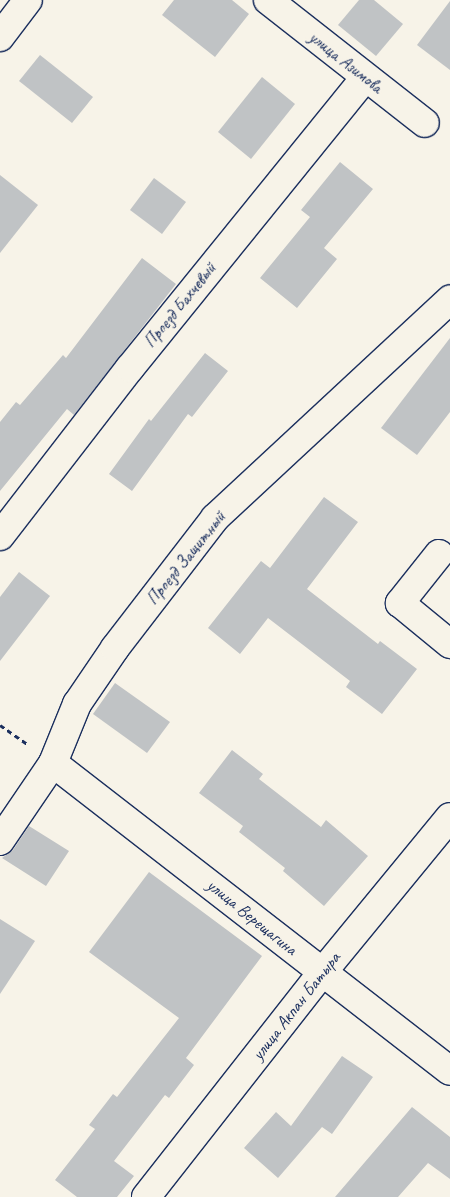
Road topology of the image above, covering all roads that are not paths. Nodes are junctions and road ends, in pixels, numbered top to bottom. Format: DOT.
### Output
graph roads {
  1 [pos="28,0"];
  2 [pos="268,0"];
  3 [pos="0,37"];
  4 [pos="365,78"];
  5 [pos="425,123"];
  6 [pos="450,300"];
  7 [pos="0,536"];
  8 [pos="439,554"];
  9 [pos="450,644"];
  10 [pos="44,756"];
  11 [pos="450,817"];
  12 [pos="0,840"];
  13 [pos="321,974"];
  14 [pos="450,1071"];
  15 [pos="146,1197"];
  1 -- 3 [label="street"];
  2 -- 4 [label="street, улица Азимова"];
  4 -- 5 [label="street, улица Азимова"];
  4 -- 7 [label="street, Проезд Бахчевый"];
  6 -- 10 [label="street, Проезд Защитный"];
  8 -- 9 [label="street"];
  10 -- 12 [label="street, Проезд Защитный"];
  10 -- 13 [label="street, улица Верещагина"];
  11 -- 13 [label="street, улица Акпан Батыра"];
  13 -- 14 [label="street, улица Верещагина"];
  13 -- 15 [label="street, улица Акпан Батыра"];
}
